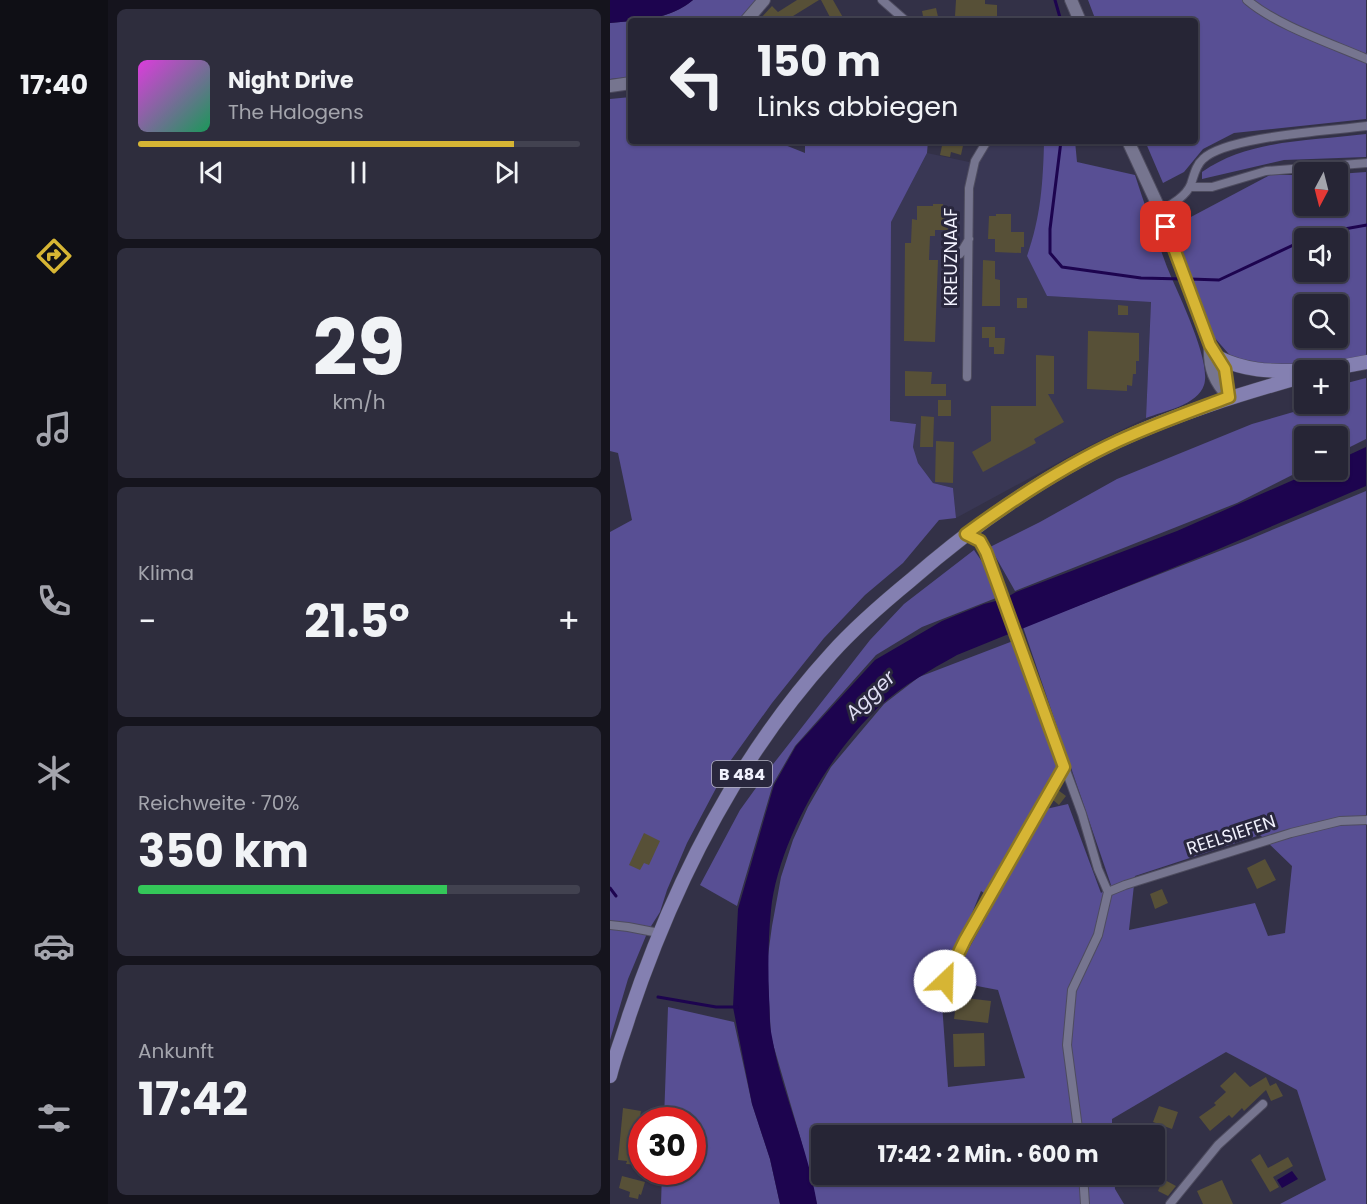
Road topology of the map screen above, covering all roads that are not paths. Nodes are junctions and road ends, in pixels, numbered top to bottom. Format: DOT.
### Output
graph roads {
  1 [pos="764,0"];
  2 [pos="882,0"];
  3 [pos="1071,0"];
  4 [pos="1247,0"];
  5 [pos="749,18"];
  6 [pos="903,18"];
  7 [pos="1079,18"];
  8 [pos="1366,59"];
  9 [pos="628,83"];
  10 [pos="610,86"];
  11 [pos="1366,126"];
  12 [pos="985,144"];
  13 [pos="1129,144"];
  14 [pos="1366,163"];
  15 [pos="1190,187"];
  16 [pos="1160,210"];
  17 [pos="969,239"];
  18 [pos="960,254"];
  19 [pos="1214,351"];
  20 [pos="1366,362"];
  21 [pos="1348,365"];
  22 [pos="1294,371"];
  23 [pos="967,377"];
  24 [pos="1294,379"];
  25 [pos="1229,397"];
  26 [pos="966,534"];
  27 [pos="1064,767"];
  28 [pos="1366,820"];
  29 [pos="1108,892"];
  30 [pos="610,925"];
  31 [pos="659,933"];
  32 [pos="945,981"];
  33 [pos="610,1076"];
  34 [pos="1262,1104"];
  35 [pos="1078,1125"];
  36 [pos="1084,1185"];
  37 [pos="1085,1204"];
  38 [pos="1170,1204"];
  1 -- 5 [label="street"];
  2 -- 6 [label="street"];
  3 -- 7 [label="street"];
  4 -- 8 [label="street"];
  9 -- 10 [label="street"];
  11 -- 15 [label="street"];
  12 -- 17 [label="street, KREUZNAAF"];
  13 -- 16 [label="street"];
  14 -- 15 [label="street"];
  15 -- 16 [label="street"];
  16 -- 19 [label="street"];
  17 -- 18 [label="street"];
  17 -- 23 [label="street, KREUZNAAF"];
  19 -- 22 [label="main road"];
  19 -- 25 [label="street"];
  20 -- 21 [label="main road"];
  24 -- 25 [label="main road, B 484"];
  25 -- 26 [label="main road, B 484"];
  26 -- 27 [label="street"];
  26 -- 31 [label="main road, B 484"];
  27 -- 29 [label="street"];
  27 -- 32 [label="street"];
  28 -- 29 [label="street, REELSIEFEN"];
  29 -- 35 [label="street"];
  30 -- 31 [label="street"];
  31 -- 33 [label="main road, B 484"];
  34 -- 38 [label="street"];
  36 -- 37 [label="street"];
}
